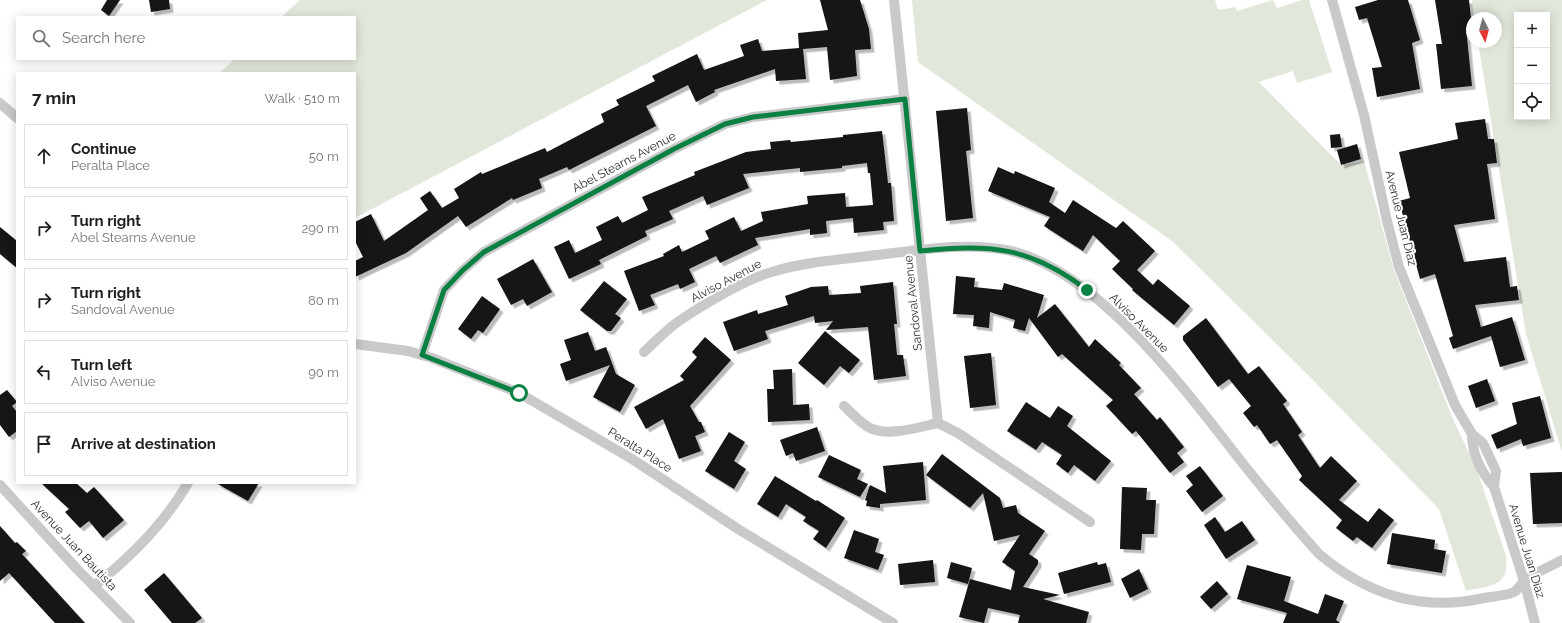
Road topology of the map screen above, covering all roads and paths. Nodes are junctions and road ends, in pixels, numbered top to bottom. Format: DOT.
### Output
graph roads {
  1 [pos="894,0"];
  2 [pos="1332,0"];
  3 [pos="905,99"];
  4 [pos="0,103"];
  5 [pos="16,117"];
  6 [pos="920,251"];
  7 [pos="356,344"];
  8 [pos="644,352"];
  9 [pos="422,355"];
  10 [pos="844,406"];
  11 [pos="938,423"];
  12 [pos="187,484"];
  13 [pos="0,485"];
  14 [pos="1090,522"];
  15 [pos="1562,560"];
  16 [pos="1524,581"];
  17 [pos="94,586"];
  18 [pos="130,623"];
  19 [pos="893,623"];
  20 [pos="1534,623"];
  1 -- 3 [label="street, Sandoval Avenue"];
  2 -- 16 [label="street, Avenue Juan Diaz"];
  3 -- 6 [label="street, Sandoval Avenue"];
  3 -- 9 [label="street, Abel Stearns Avenue"];
  4 -- 5 [label="street"];
  6 -- 8 [label="street, Alviso Avenue"];
  6 -- 11 [label="street, Sandoval Avenue"];
  6 -- 16 [label="street, Alviso Avenue"];
  7 -- 9 [label="street, Peralta Place"];
  9 -- 19 [label="street, Peralta Place"];
  10 -- 11 [label="street"];
  11 -- 14 [label="street"];
  12 -- 17 [label="street"];
  13 -- 17 [label="street, Avenue Juan Bautista"];
  15 -- 16 [label="street, Alviso Avenue"];
  16 -- 20 [label="street, Avenue Juan Diaz"];
  17 -- 18 [label="street, Avenue Juan Bautista"];
}
